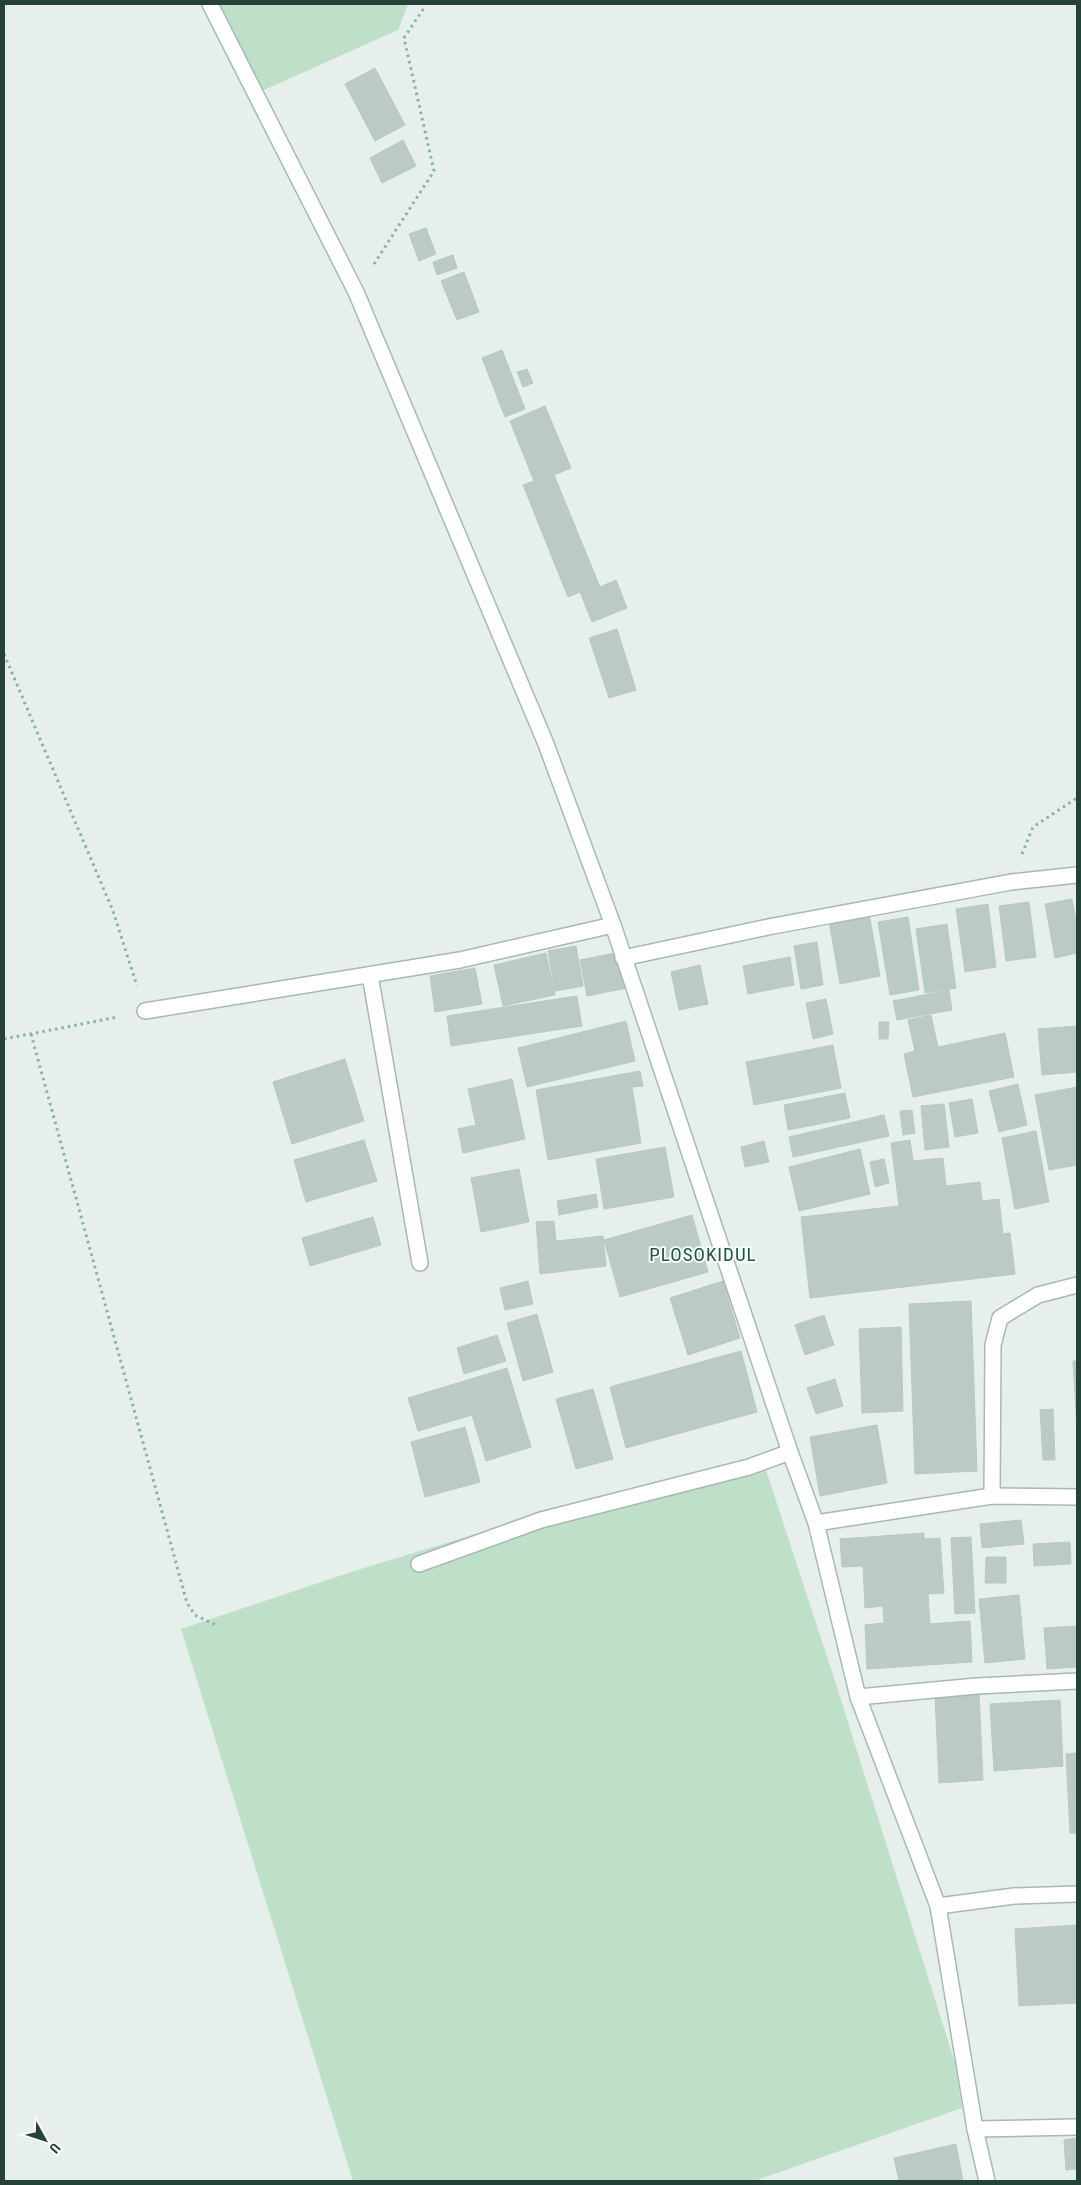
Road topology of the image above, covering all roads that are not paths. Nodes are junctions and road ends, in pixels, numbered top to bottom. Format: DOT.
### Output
graph roads {
  1 [pos="210,4"];
  2 [pos="1077,876"];
  3 [pos="613,925"];
  4 [pos="623,958"];
  5 [pos="370,975"];
  6 [pos="145,1011"];
  7 [pos="420,1263"];
  8 [pos="1077,1285"];
  9 [pos="790,1452"];
  10 [pos="992,1496"];
  11 [pos="1077,1497"];
  12 [pos="816,1523"];
  13 [pos="419,1564"];
  14 [pos="1077,1681"];
  15 [pos="858,1697"];
  16 [pos="1077,1894"];
  17 [pos="938,1906"];
  18 [pos="1077,2127"];
  19 [pos="975,2129"];
  20 [pos="987,2181"];
  1 -- 3 [label="street"];
  2 -- 4 [label="street"];
  3 -- 4 [label="street"];
  3 -- 5 [label="street"];
  4 -- 9 [label="street"];
  5 -- 6 [label="street"];
  5 -- 7 [label="street"];
  8 -- 10 [label="street"];
  9 -- 12 [label="street"];
  9 -- 13 [label="street"];
  10 -- 11 [label="street"];
  10 -- 12 [label="street"];
  12 -- 15 [label="street"];
  14 -- 15 [label="street"];
  15 -- 17 [label="street"];
  16 -- 17 [label="street"];
  17 -- 19 [label="street"];
  18 -- 19 [label="street"];
  19 -- 20 [label="street"];
}
